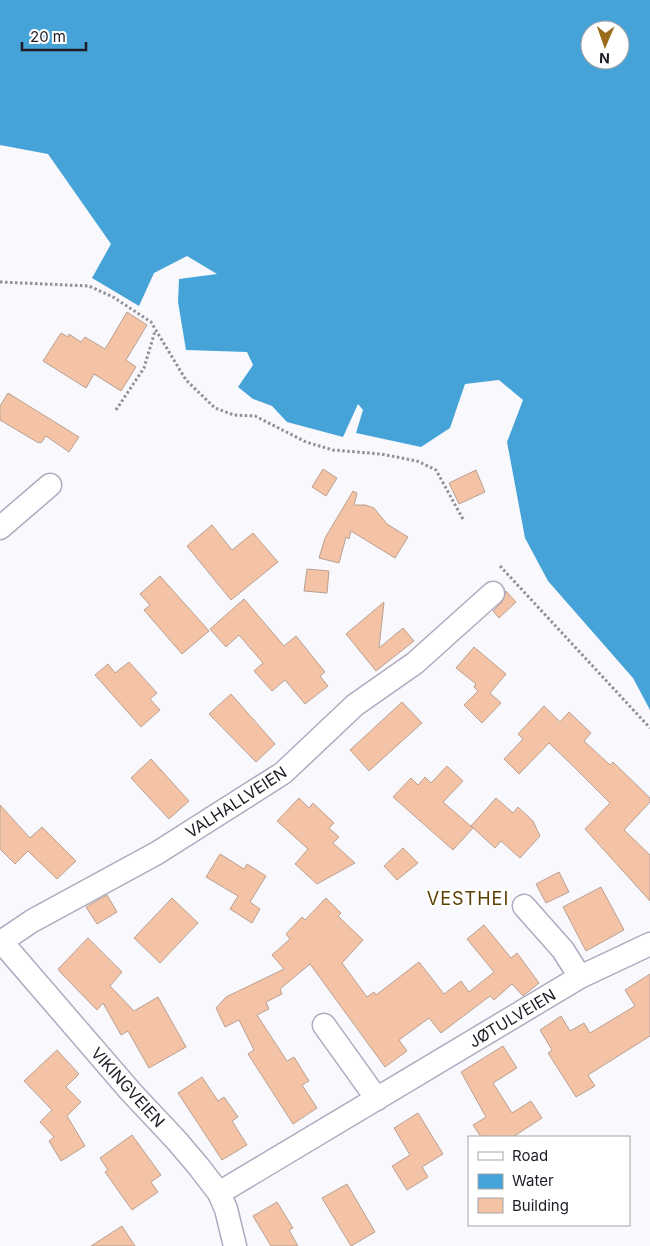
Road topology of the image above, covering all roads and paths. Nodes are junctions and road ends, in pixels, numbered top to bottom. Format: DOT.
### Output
graph roads {
  1 [pos="0,282"];
  2 [pos="156,331"];
  3 [pos="116,410"];
  4 [pos="50,485"];
  5 [pos="464,522"];
  6 [pos="0,528"];
  7 [pos="500,566"];
  8 [pos="494,592"];
  9 [pos="650,728"];
  10 [pos="524,906"];
  11 [pos="1,941"];
  12 [pos="650,944"];
  13 [pos="580,977"];
  14 [pos="324,1025"];
  15 [pos="377,1099"];
  16 [pos="219,1193"];
  17 [pos="235,1246"];
  1 -- 2 [label="path"];
  2 -- 3 [label="path"];
  2 -- 5 [label="path"];
  4 -- 6 [label="street"];
  7 -- 9 [label="path"];
  8 -- 11 [label="street, VALHALLVEIEN"];
  10 -- 13 [label="street"];
  11 -- 16 [label="street, VIKINGVEIEN"];
  12 -- 13 [label="street, JØTULVEIEN"];
  13 -- 15 [label="street, JØTULVEIEN"];
  14 -- 15 [label="street"];
  15 -- 16 [label="street, JØTULVEIEN"];
  16 -- 17 [label="street, VIKINGVEIEN"];
}
